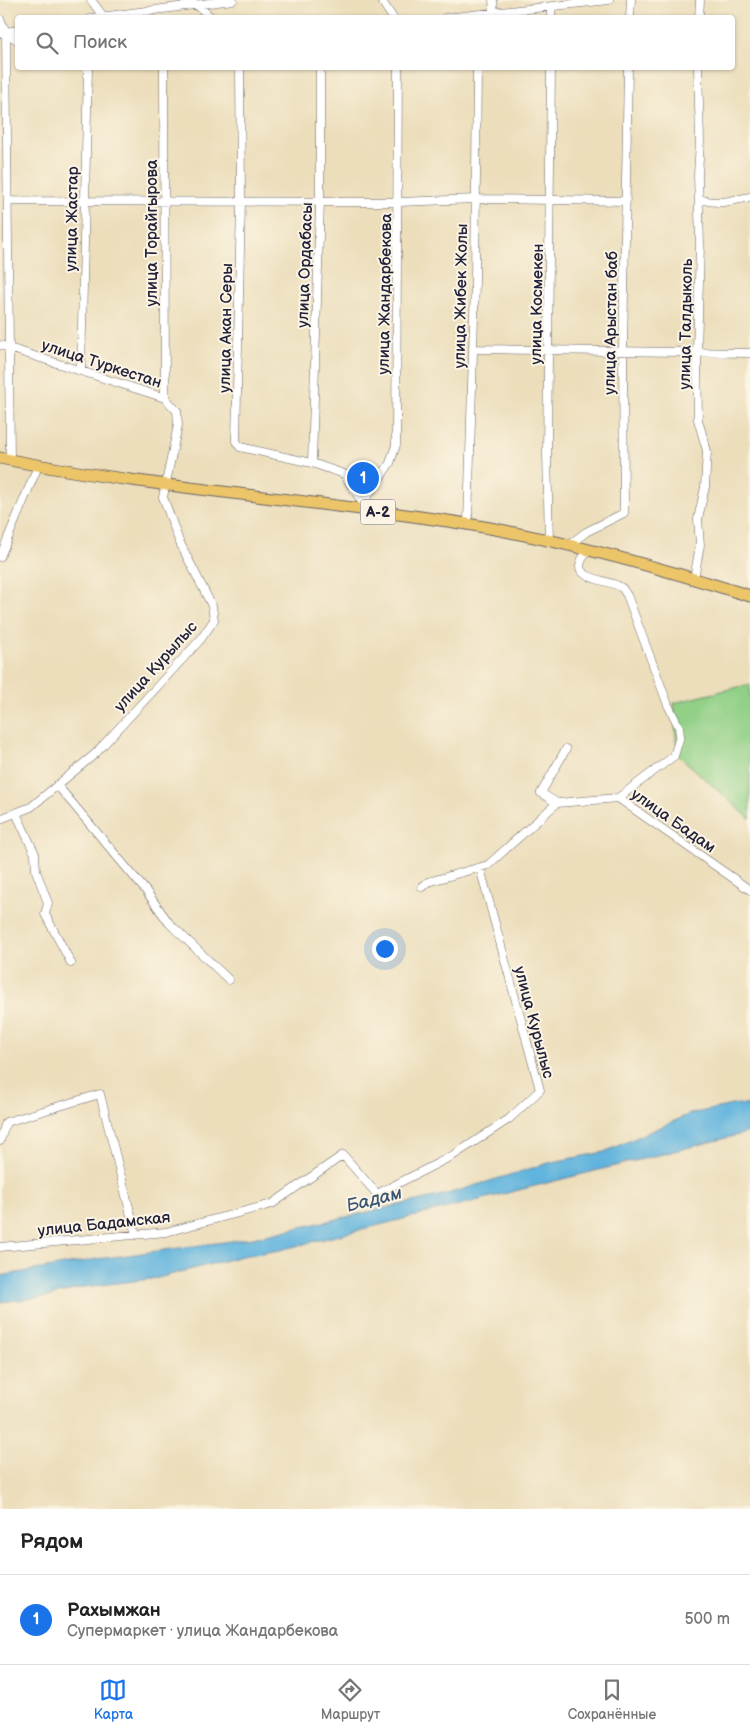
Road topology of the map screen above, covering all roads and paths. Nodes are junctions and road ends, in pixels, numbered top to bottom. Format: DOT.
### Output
graph roads {
  1 [pos="90,0"];
  2 [pos="233,0"];
  3 [pos="382,0"];
  4 [pos="493,0"];
  5 [pos="609,0"];
  6 [pos="631,0"];
  7 [pos="700,0"];
  8 [pos="193,2"];
  9 [pos="543,4"];
  10 [pos="551,6"];
  11 [pos="494,12"];
  12 [pos="102,15"];
  13 [pos="109,15"];
  14 [pos="208,15"];
  15 [pos="390,15"];
  16 [pos="481,15"];
  17 [pos="551,15"];
  18 [pos="630,15"];
  19 [pos="699,15"];
  20 [pos="0,20"];
  21 [pos="3,32"];
  22 [pos="15,39"];
  23 [pos="88,70"];
  24 [pos="164,70"];
  25 [pos="240,70"];
  26 [pos="320,70"];
  27 [pos="398,70"];
  28 [pos="477,70"];
  29 [pos="551,70"];
  30 [pos="628,70"];
  31 [pos="698,70"];
  32 [pos="750,197"];
  33 [pos="475,199"];
  34 [pos="699,199"];
  35 [pos="8,200"];
  36 [pos="241,200"];
  37 [pos="551,200"];
  38 [pos="85,201"];
  39 [pos="164,201"];
  40 [pos="320,201"];
  41 [pos="399,202"];
  42 [pos="626,202"];
  43 [pos="0,345"];
  44 [pos="9,348"];
  45 [pos="473,349"];
  46 [pos="549,349"];
  47 [pos="623,350"];
  48 [pos="697,352"];
  49 [pos="750,353"];
  50 [pos="81,370"];
  51 [pos="165,398"];
  52 [pos="5,459"];
  53 [pos="312,462"];
  54 [pos="38,466"];
  55 [pos="166,484"];
  56 [pos="360,506"];
  57 [pos="468,524"];
  58 [pos="549,542"];
  59 [pos="568,546"];
  60 [pos="588,551"];
  61 [pos="0,557"];
  62 [pos="694,579"];
  63 [pos="750,596"];
  64 [pos="566,749"];
  65 [pos="57,785"];
  66 [pos="618,798"];
  67 [pos="557,803"];
  68 [pos="16,813"];
  69 [pos="0,820"];
  70 [pos="480,868"];
  71 [pos="422,887"];
  72 [pos="750,890"];
  73 [pos="71,963"];
  74 [pos="229,980"];
  75 [pos="3,1120"];
  76 [pos="0,1141"];
  77 [pos="343,1155"];
  78 [pos="136,1235"];
  79 [pos="0,1247"];
  1 -- 12 [label="street"];
  2 -- 8 [label="street"];
  3 -- 15 [label="street"];
  4 -- 11 [label="street"];
  5 -- 10 [label="street"];
  6 -- 18 [label="street"];
  7 -- 19 [label="street"];
  8 -- 13 [label="street"];
  8 -- 14 [label="street"];
  9 -- 10 [label="street"];
  9 -- 11 [label="street"];
  10 -- 17 [label="street"];
  11 -- 16 [label="street"];
  20 -- 21 [label="street"];
  21 -- 22 [label="street"];
  21 -- 35 [label="street"];
  23 -- 38 [label="street, улица Жастар"];
  24 -- 39 [label="street, улица Торайгырова"];
  25 -- 36 [label="street, улица Акан Серы"];
  26 -- 40 [label="street, улица Ордабасы"];
  27 -- 41 [label="street, улица Жандарбекова"];
  28 -- 33 [label="street, улица Жибек Жолы"];
  29 -- 37 [label="street, улица Космекен"];
  30 -- 42 [label="street, улица Арыстан баб"];
  31 -- 34 [label="street, улица Талдыколь"];
  32 -- 34 [label="street"];
  33 -- 37 [label="street"];
  33 -- 41 [label="street"];
  33 -- 45 [label="street, улица Жибек Жолы"];
  34 -- 48 [label="street, улица Талдыколь"];
  35 -- 38 [label="street"];
  35 -- 44 [label="street"];
  36 -- 39 [label="street"];
  36 -- 40 [label="street"];
  36 -- 53 [label="street, улица Акан Серы"];
  37 -- 42 [label="street"];
  37 -- 46 [label="street, улица Космекен"];
  38 -- 39 [label="street"];
  38 -- 50 [label="street, улица Жастар"];
  39 -- 51 [label="street, улица Торайгырова"];
  40 -- 41 [label="street"];
  40 -- 53 [label="street, улица Ордабасы"];
  41 -- 56 [label="street, улица Жандарбекова"];
  42 -- 47 [label="street, улица Арыстан баб"];
  43 -- 44 [label="street, улица Туркестан"];
  44 -- 50 [label="street, улица Туркестан"];
  44 -- 52 [label="street"];
  45 -- 46 [label="street"];
  45 -- 57 [label="street, улица Жибек Жолы"];
  46 -- 47 [label="street"];
  46 -- 58 [label="street, улица Космекен"];
  47 -- 48 [label="street"];
  47 -- 59 [label="street, улица Арыстан баб"];
  48 -- 49 [label="street"];
  48 -- 62 [label="street, улица Талдыколь"];
  50 -- 51 [label="street, улица Туркестан"];
  51 -- 55 [label="street, улица Туркестан"];
  52 -- 54 [label="highway, A-2"];
  53 -- 56 [label="street, улица Акан Серы"];
  54 -- 55 [label="highway, A-2"];
  54 -- 61 [label="street"];
  55 -- 56 [label="highway, A-2"];
  55 -- 65 [label="street, улица Курылыс"];
  56 -- 57 [label="highway, A-2"];
  57 -- 58 [label="highway, A-2"];
  58 -- 59 [label="highway, A-2"];
  59 -- 60 [label="highway, A-2"];
  60 -- 62 [label="highway, A-2"];
  60 -- 66 [label="street"];
  62 -- 63 [label="highway, A-2"];
  64 -- 67 [label="street"];
  65 -- 68 [label="street, улица Курылыс"];
  65 -- 74 [label="street"];
  66 -- 67 [label="street, улица Бадам"];
  66 -- 72 [label="street, улица Бадам"];
  67 -- 70 [label="street"];
  68 -- 69 [label="street, улица Курылыс"];
  68 -- 73 [label="street"];
  70 -- 71 [label="street"];
  70 -- 77 [label="street, улица Курылыс"];
  75 -- 76 [label="street"];
  75 -- 78 [label="street"];
  77 -- 78 [label="street, улица Бадамская"];
  78 -- 79 [label="street, улица Бадамская"];
}
